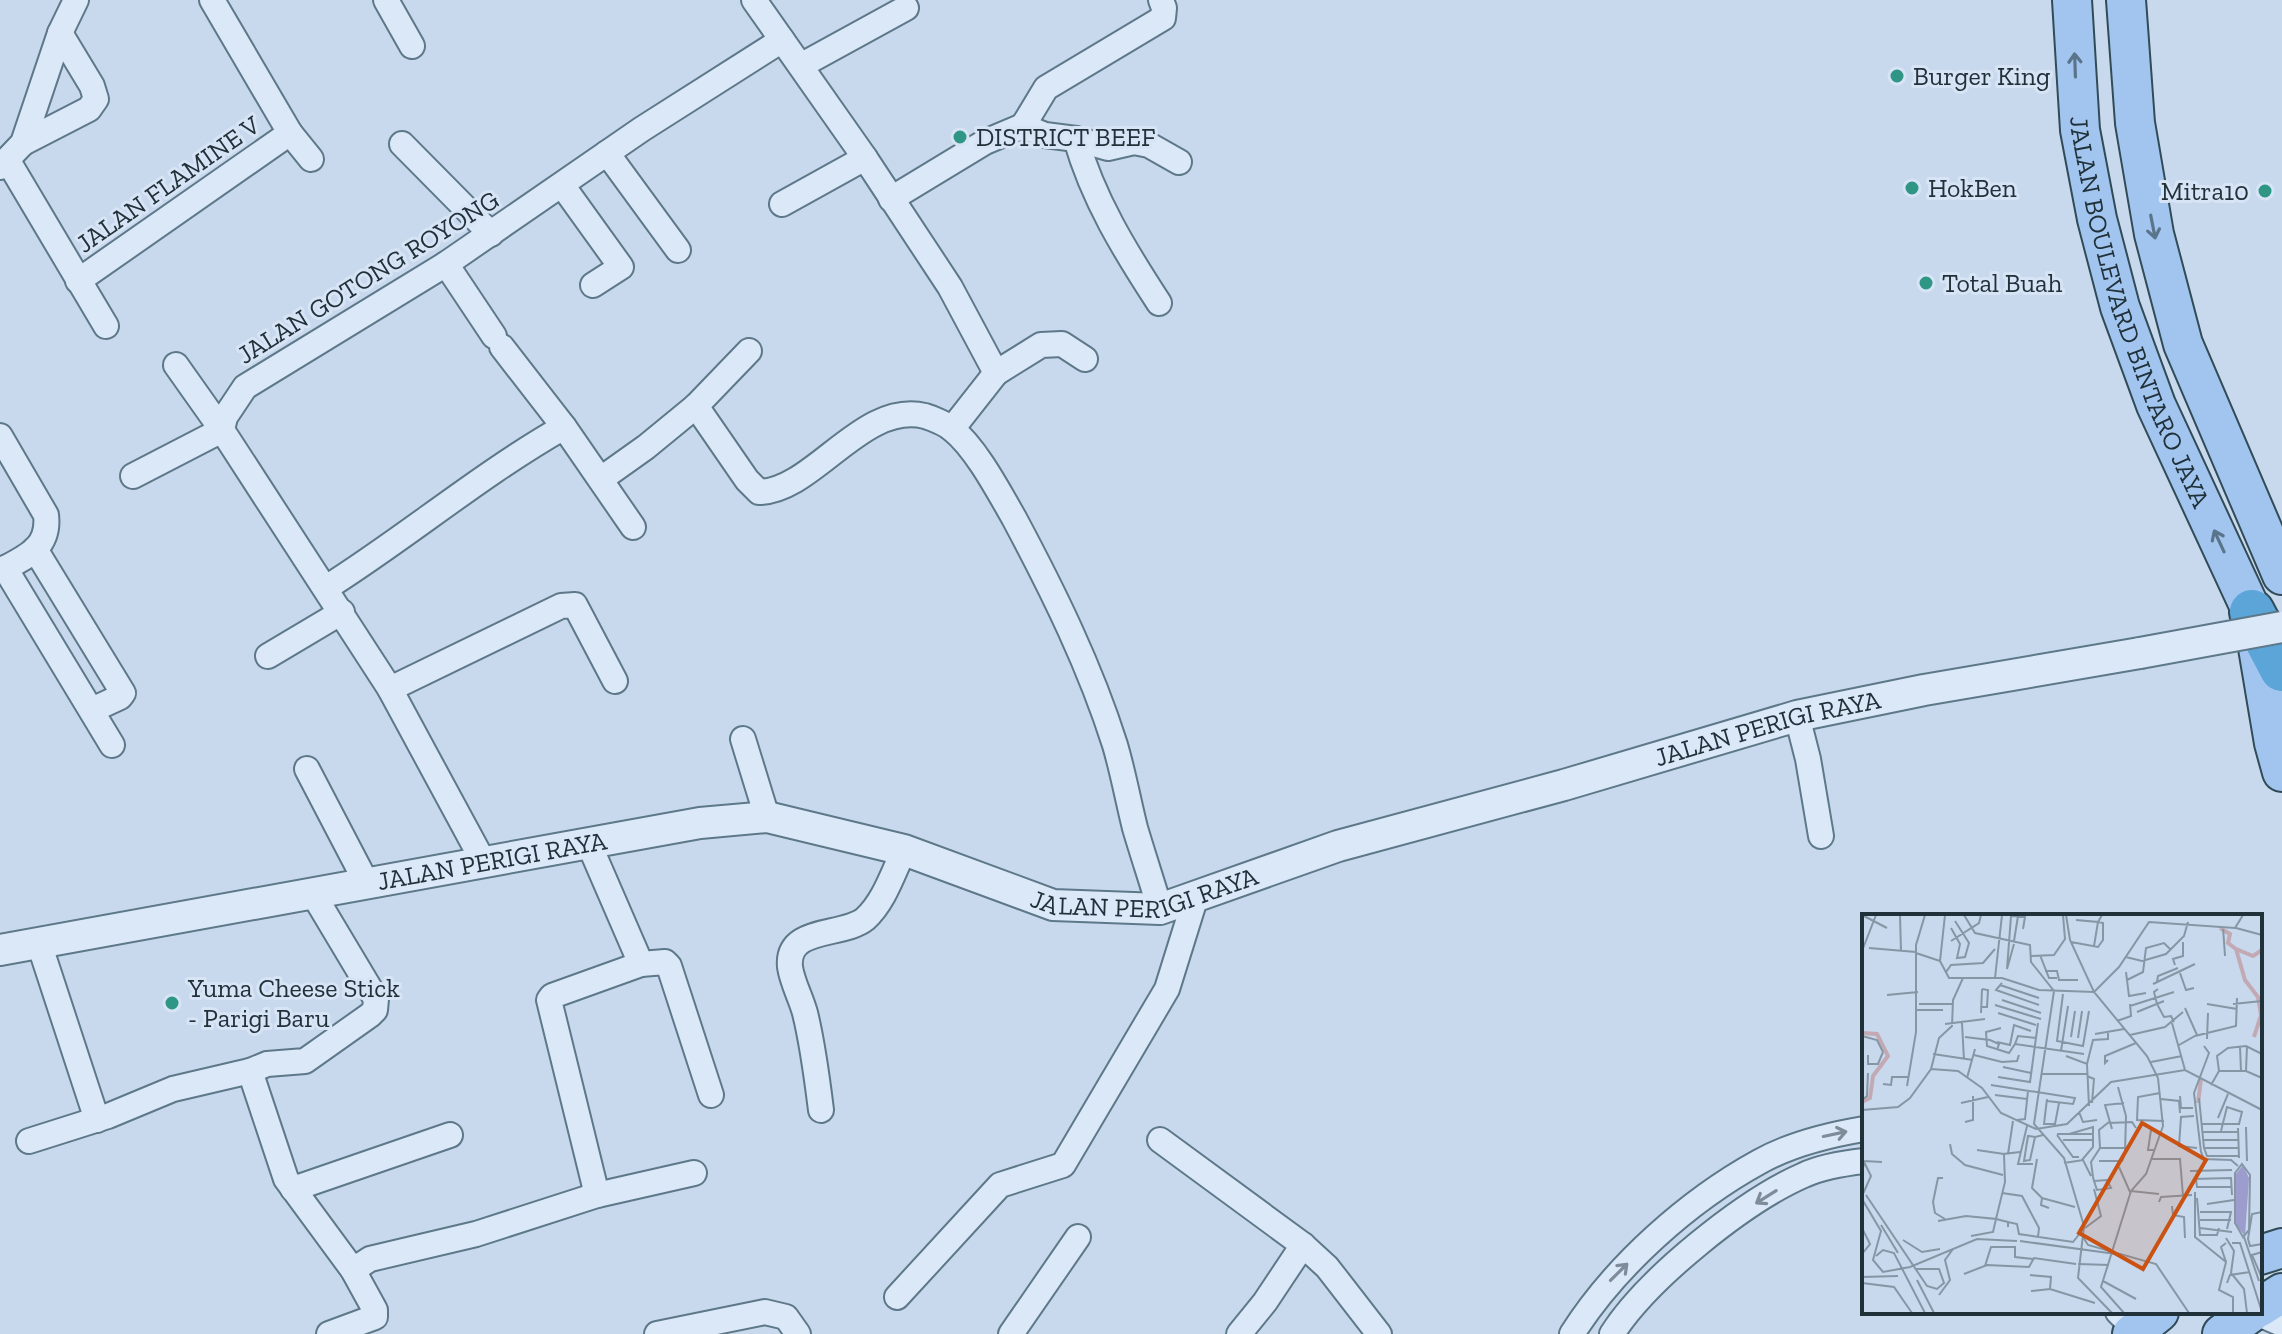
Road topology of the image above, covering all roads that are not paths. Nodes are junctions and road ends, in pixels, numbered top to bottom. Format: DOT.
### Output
graph roads {
  1 [pos="76,0"];
  2 [pos="212,0"];
  3 [pos="386,0"];
  4 [pos="754,0"];
  5 [pos="1161,0"];
  6 [pos="2072,0"];
  7 [pos="2126,0"];
  8 [pos="906,8"];
  9 [pos="60,33"];
  10 [pos="782,40"];
  11 [pos="412,46"];
  12 [pos="802,65"];
  13 [pos="1023,126"];
  14 [pos="290,133"];
  15 [pos="1076,139"];
  16 [pos="402,144"];
  17 [pos="607,153"];
  18 [pos="10,157"];
  19 [pos="865,158"];
  20 [pos="311,159"];
  21 [pos="1179,162"];
  22 [pos="562,185"];
  23 [pos="891,199"];
  24 [pos="782,204"];
  25 [pos="491,234"];
  26 [pos="678,250"];
  27 [pos="446,264"];
  28 [pos="78,281"];
  29 [pos="593,285"];
  30 [pos="1159,303"];
  31 [pos="106,326"];
  32 [pos="749,351"];
  33 [pos="1085,359"];
  34 [pos="176,365"];
  35 [pos="996,373"];
  36 [pos="696,406"];
  37 [pos="564,427"];
  38 [pos="952,429"];
  39 [pos="222,430"];
  40 [pos="0,436"];
  41 [pos="133,476"];
  42 [pos="601,479"];
  43 [pos="633,527"];
  44 [pos="35,549"];
  45 [pos="3,570"];
  46 [pos="2282,575"];
  47 [pos="326,588"];
  48 [pos="342,612"];
  49 [pos="2267,619"];
  50 [pos="268,656"];
  51 [pos="2282,669"];
  52 [pos="615,681"];
  53 [pos="390,689"];
  54 [pos="92,710"];
  55 [pos="1797,716"];
  56 [pos="743,739"];
  57 [pos="112,745"];
  58 [pos="307,769"];
  59 [pos="2282,772"];
  60 [pos="767,817"];
  61 [pos="1821,836"];
  62 [pos="589,844"];
  63 [pos="904,850"];
  64 [pos="483,861"];
  65 [pos="366,882"];
  66 [pos="312,892"];
  67 [pos="1196,896"];
  68 [pos="1160,909"];
  69 [pos="39,943"];
  70 [pos="0,950"];
  71 [pos="641,964"];
  72 [pos="250,1071"];
  73 [pos="711,1095"];
  74 [pos="821,1110"];
  75 [pos="97,1120"];
  76 [pos="1862,1129"];
  77 [pos="450,1135"];
  78 [pos="1160,1140"];
  79 [pos="29,1141"];
  80 [pos="1862,1161"];
  81 [pos="694,1173"];
  82 [pos="293,1189"];
  83 [pos="597,1195"];
  84 [pos="1078,1237"];
  85 [pos="1303,1245"];
  86 [pos="2282,1248"];
  87 [pos="2262,1254"];
  88 [pos="353,1270"];
  89 [pos="2282,1293"];
  90 [pos="897,1297"];
  91 [pos="2262,1306"];
  92 [pos="2250,1314"];
  93 [pos="2258,1314"];
  94 [pos="2282,1324"];
  95 [pos="792,1325"];
  96 [pos="1242,1333"];
  97 [pos="329,1334"];
  98 [pos="659,1334"];
  99 [pos="1011,1334"];
  100 [pos="1379,1334"];
  101 [pos="1572,1334"];
  102 [pos="1612,1334"];
  103 [pos="2222,1334"];
  1 -- 9 [label="street"];
  2 -- 14 [label="street, JALAN FLAMINE V"];
  3 -- 11 [label="street"];
  4 -- 10 [label="street"];
  5 -- 13 [label="street"];
  49 -- 6 [label="main road, JALAN BOULEVARD BINTARO JAYA, one-way"];
  7 -- 46 [label="main road, JALAN BOULEVARD BINTARO JAYA, one-way"];
  8 -- 12 [label="street"];
  9 -- 18 [label="street"];
  9 -- 18 [label="street"];
  10 -- 12 [label="street"];
  10 -- 17 [label="street, JALAN GOTONG ROYONG"];
  12 -- 19 [label="street"];
  13 -- 15 [label="street"];
  13 -- 23 [label="street"];
  14 -- 20 [label="street, JALAN FLAMINE V"];
  14 -- 28 [label="street, JALAN FLAMINE V"];
  15 -- 21 [label="street"];
  15 -- 30 [label="street"];
  16 -- 25 [label="street"];
  17 -- 22 [label="street, JALAN GOTONG ROYONG"];
  17 -- 26 [label="street"];
  18 -- 28 [label="street"];
  19 -- 23 [label="street"];
  19 -- 24 [label="street"];
  22 -- 25 [label="street, JALAN GOTONG ROYONG"];
  22 -- 29 [label="street"];
  23 -- 35 [label="street"];
  25 -- 27 [label="street, JALAN GOTONG ROYONG"];
  27 -- 37 [label="street"];
  27 -- 39 [label="street, JALAN GOTONG ROYONG"];
  28 -- 31 [label="street"];
  32 -- 36 [label="street"];
  33 -- 35 [label="street"];
  34 -- 39 [label="street"];
  35 -- 38 [label="street"];
  36 -- 38 [label="street"];
  36 -- 42 [label="street"];
  37 -- 42 [label="street"];
  37 -- 47 [label="street"];
  38 -- 68 [label="street"];
  39 -- 41 [label="street"];
  39 -- 47 [label="street"];
  40 -- 44 [label="street"];
  42 -- 43 [label="street"];
  44 -- 45 [label="street"];
  44 -- 54 [label="street"];
  45 -- 54 [label="street"];
  47 -- 48 [label="street"];
  48 -- 50 [label="street"];
  48 -- 53 [label="street"];
  49 -- 51 [label="highway"];
  49 -- 55 [label="street, JALAN PERIGI RAYA, bridge"];
  49 -- 59 [label="main road, JALAN BOULEVARD BINTARO JAYA"];
  52 -- 53 [label="street"];
  53 -- 64 [label="street"];
  54 -- 57 [label="street"];
  55 -- 61 [label="street"];
  55 -- 67 [label="street, JALAN PERIGI RAYA"];
  56 -- 60 [label="street"];
  58 -- 65 [label="street"];
  60 -- 62 [label="street, JALAN PERIGI RAYA"];
  60 -- 63 [label="street, JALAN PERIGI RAYA"];
  62 -- 64 [label="street, JALAN PERIGI RAYA"];
  62 -- 71 [label="street"];
  63 -- 68 [label="street, JALAN PERIGI RAYA"];
  63 -- 74 [label="street"];
  64 -- 65 [label="street, JALAN PERIGI RAYA"];
  65 -- 66 [label="street, JALAN PERIGI RAYA"];
  66 -- 69 [label="street, JALAN PERIGI RAYA"];
  66 -- 72 [label="street"];
  67 -- 68 [label="street, JALAN PERIGI RAYA"];
  67 -- 90 [label="street"];
  69 -- 70 [label="street, JALAN PERIGI RAYA"];
  69 -- 75 [label="street"];
  71 -- 73 [label="street"];
  71 -- 83 [label="street"];
  72 -- 75 [label="street"];
  72 -- 82 [label="street"];
  75 -- 79 [label="street"];
  101 -- 76 [label="street, one-way"];
  77 -- 82 [label="street"];
  78 -- 85 [label="street"];
  80 -- 102 [label="street, one-way"];
  81 -- 83 [label="street"];
  82 -- 88 [label="street"];
  83 -- 88 [label="street"];
  84 -- 99 [label="street"];
  85 -- 96 [label="street"];
  85 -- 100 [label="street"];
  86 -- 87 [label="main road"];
  88 -- 97 [label="street"];
  89 -- 91 [label="main road"];
  92 -- 103 [label="main road"];
  93 -- 94 [label="street"];
  95 -- 98 [label="street"];
}
